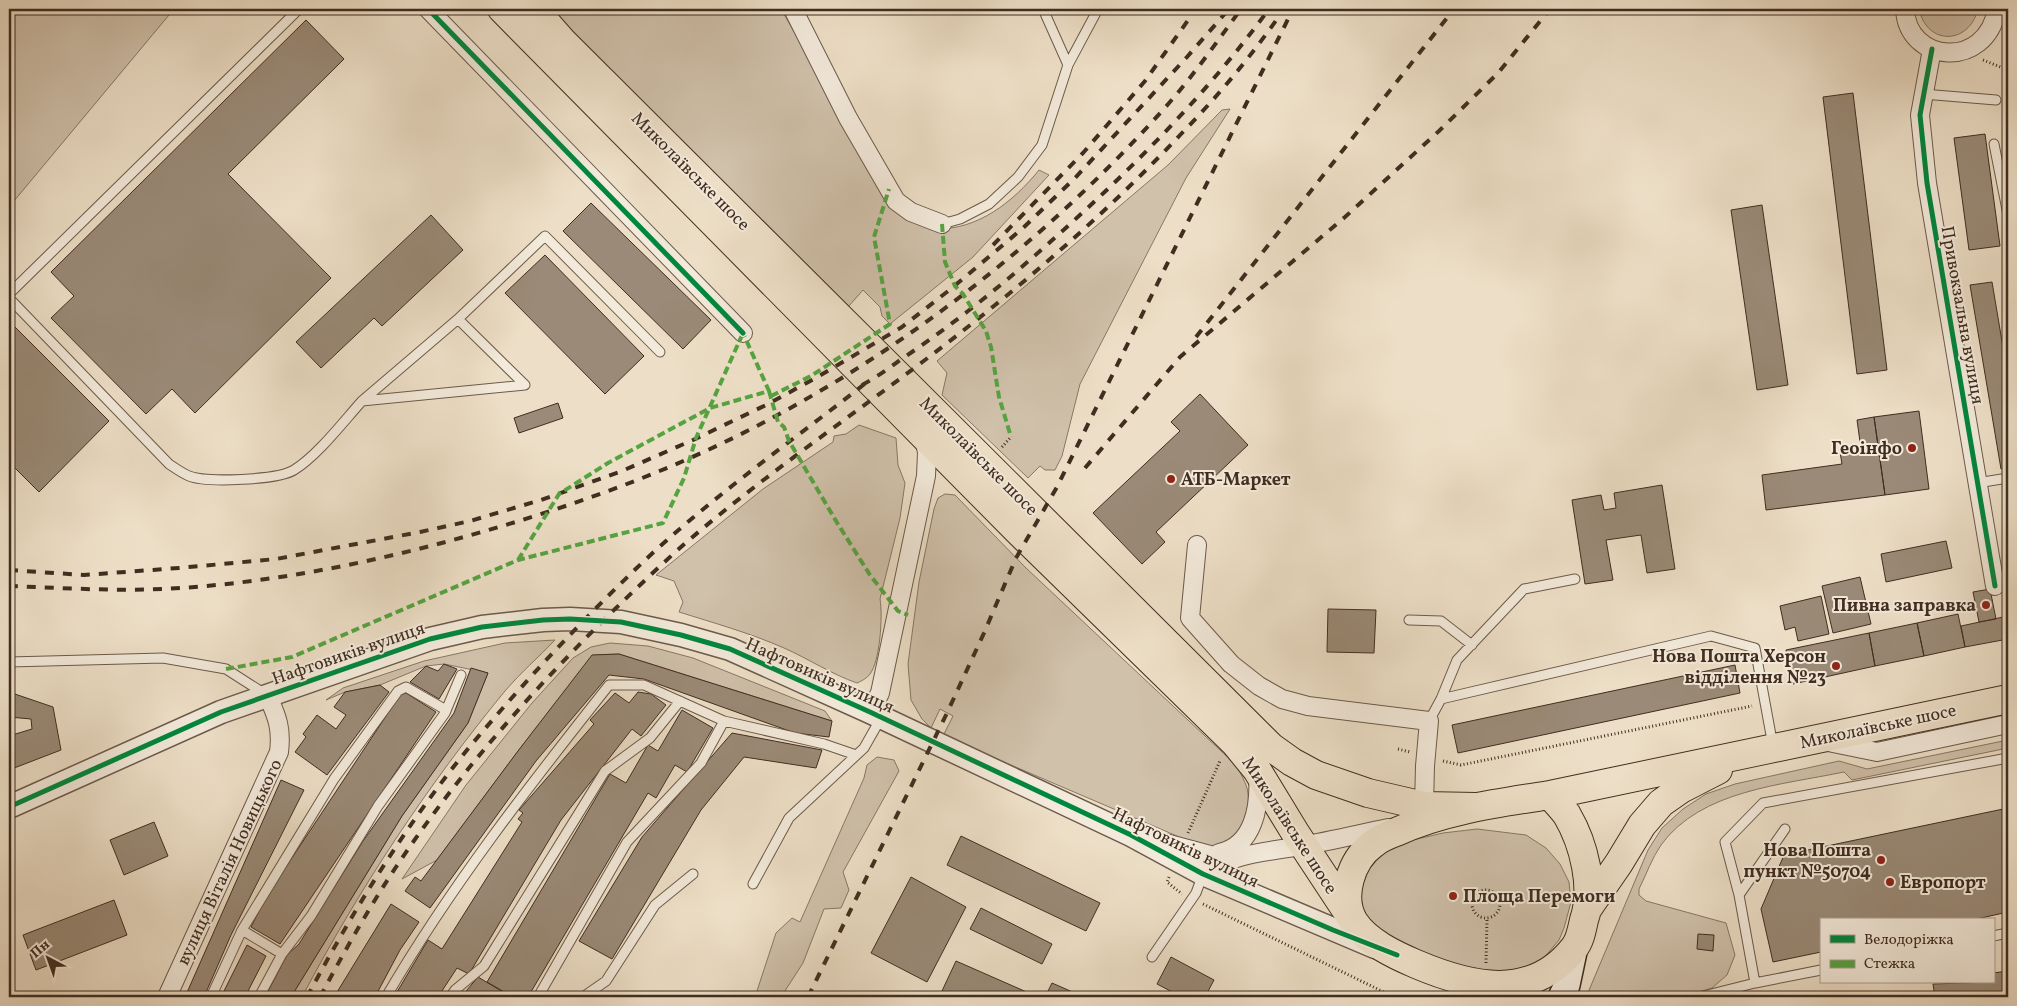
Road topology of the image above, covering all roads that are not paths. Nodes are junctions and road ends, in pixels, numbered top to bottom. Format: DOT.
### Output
graph roads {
  1 [pos="299,9"];
  2 [pos="428,9"];
  3 [pos="502,9"];
  4 [pos="534,9"];
  5 [pos="793,9"];
  6 [pos="1043,9"];
  7 [pos="1098,9"];
  8 [pos="1905,9"];
  9 [pos="1996,9"];
  10 [pos="1932,49"];
  11 [pos="1068,65"];
  12 [pos="1923,94"];
  13 [pos="1996,100"];
  14 [pos="1994,144"];
  15 [pos="2008,215"];
  16 [pos="942,224"];
  17 [pos="9,294"];
  18 [pos="9,298"];
  19 [pos="458,319"];
  20 [pos="743,333"];
  21 [pos="660,352"];
  22 [pos="362,401"];
  23 [pos="923,435"];
  24 [pos="2008,478"];
  25 [pos="1977,483"];
  26 [pos="1197,545"];
  27 [pos="1575,578"];
  28 [pos="1995,586"];
  29 [pos="1409,620"];
  30 [pos="1472,645"];
  31 [pos="9,662"];
  32 [pos="460,675"];
  33 [pos="268,696"];
  34 [pos="1441,699"];
  35 [pos="2008,699"];
  36 [pos="680,701"];
  37 [pos="446,710"];
  38 [pos="875,715"];
  39 [pos="724,721"];
  40 [pos="1429,721"];
  41 [pos="2008,724"];
  42 [pos="1817,739"];
  43 [pos="1760,751"];
  44 [pos="856,755"];
  45 [pos="2008,758"];
  46 [pos="1257,770"];
  47 [pos="1550,795"];
  48 [pos="9,808"];
  49 [pos="1421,814"];
  50 [pos="1785,830"];
  51 [pos="1303,846"];
  52 [pos="1206,865"];
  53 [pos="693,874"];
  54 [pos="753,884"];
  55 [pos="1739,895"];
  56 [pos="1588,908"];
  57 [pos="1354,922"];
  58 [pos="242,930"];
  59 [pos="2008,933"];
  60 [pos="1994,936"];
  61 [pos="1576,947"];
  62 [pos="282,954"];
  63 [pos="1397,955"];
  64 [pos="1152,957"];
  65 [pos="1820,970"];
  66 [pos="1755,983"];
  67 [pos="1479,991"];
  68 [pos="167,997"];
  69 [pos="211,997"];
  70 [pos="259,997"];
  71 [pos="386,997"];
  72 [pos="450,997"];
  73 [pos="538,997"];
  74 [pos="583,997"];
  75 [pos="1562,997"];
  76 [pos="1698,997"];
  1 -- 17 [label="lane"];
  2 -- 20 [label="street"];
  3 -- 23 [label="main road, Миколаївське шосе"];
  4 -- 49 [label="main road, Миколаївське шосе"];
  5 -- 16 [label="street"];
  6 -- 11 [label="lane"];
  7 -- 11 [label="lane"];
  8 -- 10 [label="street"];
  9 -- 10 [label="street"];
  10 -- 12 [label="street, Привокзальна вулиця"];
  11 -- 16 [label="lane"];
  12 -- 13 [label="lane"];
  12 -- 25 [label="street, Привокзальна вулиця"];
  14 -- 15 [label="lane"];
  18 -- 22 [label="lane"];
  19 -- 21 [label="lane"];
  19 -- 22 [label="lane"];
  19 -- 22 [label="lane"];
  23 -- 38 [label="street"];
  23 -- 46 [label="main road, Миколаївське шосе"];
  24 -- 25 [label="lane"];
  25 -- 28 [label="street, Привокзальна вулиця"];
  26 -- 40 [label="street"];
  27 -- 30 [label="lane"];
  29 -- 30 [label="lane"];
  30 -- 34 [label="lane"];
  31 -- 33 [label="lane"];
  32 -- 37 [label="lane"];
  33 -- 38 [label="street, Нафтовиків вулиця"];
  33 -- 48 [label="street, Нафтовиків вулиця"];
  33 -- 68 [label="street, вулиця Віталія Новицького"];
  34 -- 40 [label="lane"];
  34 -- 43 [label="lane"];
  35 -- 42 [label="main road, Миколаївське шосе"];
  36 -- 39 [label="lane"];
  36 -- 71 [label="lane"];
  36 -- 72 [label="lane"];
  37 -- 58 [label="lane"];
  37 -- 62 [label="lane"];
  38 -- 44 [label="lane"];
  38 -- 52 [label="street, Нафтовиків вулиця"];
  39 -- 44 [label="lane"];
  39 -- 73 [label="lane"];
  40 -- 49 [label="street"];
  41 -- 42 [label="street"];
  42 -- 43 [label="main road, Миколаївське шосе"];
  43 -- 47 [label="main road, Миколаївське шосе"];
  43 -- 56 [label="main road, Миколаївське шосе"];
  44 -- 54 [label="lane"];
  45 -- 55 [label="lane"];
  46 -- 51 [label="main road, Миколаївське шосе"];
  46 -- 52 [label="street"];
  47 -- 49 [label="main road, Миколаївське шосе"];
  47 -- 56 [label="main road"];
  49 -- 51 [label="street, Нафтовиків вулиця"];
  49 -- 57 [label="main road"];
  50 -- 55 [label="lane"];
  51 -- 52 [label="street, Нафтовиків вулиця"];
  51 -- 57 [label="main road, Миколаївське шосе"];
  52 -- 63 [label="street, Нафтовиків вулиця"];
  52 -- 64 [label="lane"];
  53 -- 74 [label="lane"];
  55 -- 66 [label="lane"];
  56 -- 61 [label="main road"];
  57 -- 63 [label="main road, Миколаївське шосе"];
  58 -- 62 [label="lane"];
  58 -- 69 [label="lane"];
  59 -- 60 [label="lane"];
  61 -- 67 [label="main road, Миколаївське шосе"];
  61 -- 75 [label="main road"];
  62 -- 70 [label="lane"];
  63 -- 67 [label="main road, Миколаївське шосе"];
  65 -- 66 [label="lane"];
  66 -- 76 [label="lane"];
}
